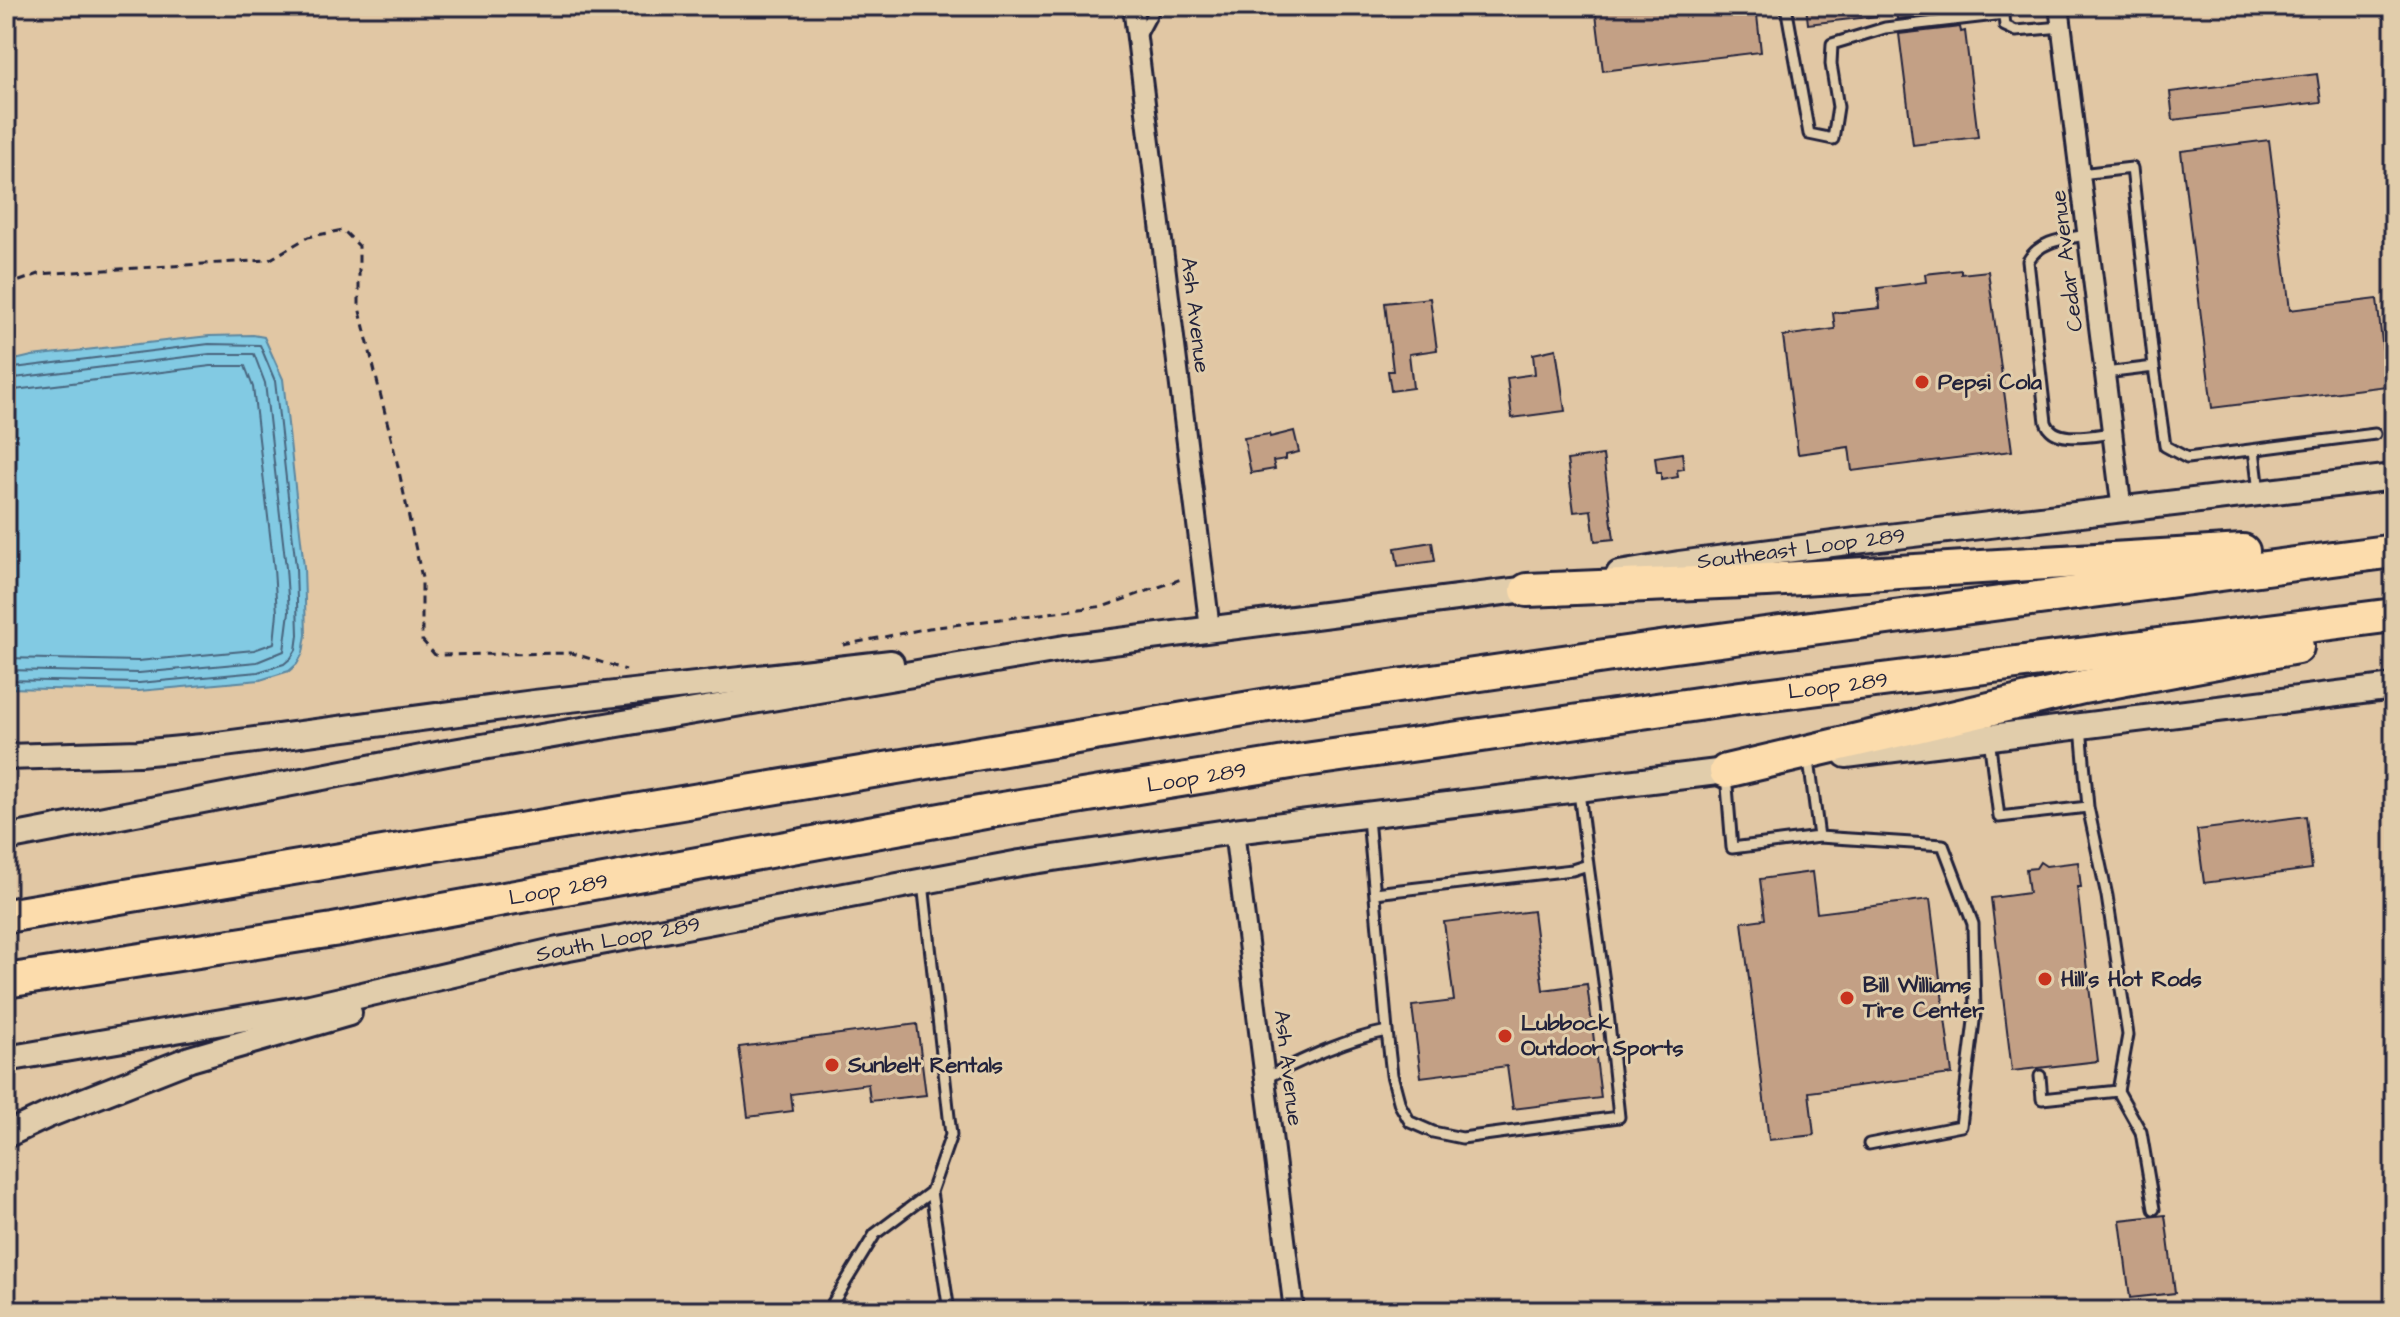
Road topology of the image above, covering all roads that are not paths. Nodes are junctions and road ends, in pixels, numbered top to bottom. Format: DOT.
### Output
graph roads {
  1 [pos="1133,6"];
  2 [pos="1156,6"];
  3 [pos="1786,6"];
  4 [pos="2059,6"];
  5 [pos="2004,10"];
  6 [pos="2062,27"];
  7 [pos="1137,41"];
  8 [pos="2080,174"];
  9 [pos="2087,235"];
  10 [pos="2154,367"];
  11 [pos="2105,373"];
  12 [pos="2112,433"];
  13 [pos="2375,434"];
  14 [pos="2254,450"];
  15 [pos="2394,477"];
  16 [pos="2259,492"];
  17 [pos="2122,511"];
  18 [pos="2394,539"];
  19 [pos="2394,551"];
  20 [pos="1527,590"];
  21 [pos="2394,615"];
  22 [pos="2394,628"];
  23 [pos="1210,629"];
  24 [pos="1065,648"];
  25 [pos="2394,687"];
  26 [pos="2081,726"];
  27 [pos="1989,738"];
  28 [pos="6,757"];
  29 [pos="1809,760"];
  30 [pos="1726,771"];
  31 [pos="1579,787"];
  32 [pos="2088,807"];
  33 [pos="1368,815"];
  34 [pos="1234,831"];
  35 [pos="1819,837"];
  36 [pos="6,838"];
  37 [pos="1588,865"];
  38 [pos="923,883"];
  39 [pos="1375,893"];
  40 [pos="6,916"];
  41 [pos="558,950"];
  42 [pos="6,981"];
  43 [pos="1387,1031"];
  44 [pos="6,1059"];
  45 [pos="2040,1076"];
  46 [pos="1265,1078"];
  47 [pos="2118,1091"];
  48 [pos="6,1135"];
  49 [pos="1869,1144"];
  50 [pos="931,1192"];
  51 [pos="2154,1209"];
  52 [pos="831,1311"];
  53 [pos="949,1311"];
  54 [pos="1294,1311"];
  1 -- 7 [label="street, Ash Avenue"];
  2 -- 7 [label="lane"];
  3 -- 5 [label="lane"];
  4 -- 6 [label="street, Cedar Avenue"];
  5 -- 6 [label="lane"];
  6 -- 8 [label="street, Cedar Avenue"];
  7 -- 23 [label="street, Ash Avenue"];
  8 -- 9 [label="street, Cedar Avenue"];
  8 -- 10 [label="lane"];
  9 -- 11 [label="street, Cedar Avenue"];
  9 -- 12 [label="lane"];
  10 -- 11 [label="lane"];
  10 -- 14 [label="lane"];
  11 -- 12 [label="street, Cedar Avenue"];
  12 -- 17 [label="street, Cedar Avenue"];
  13 -- 14 [label="lane"];
  14 -- 16 [label="lane"];
  15 -- 16 [label="main road, Southeast Loop 289"];
  16 -- 17 [label="main road, Southeast Loop 289"];
  17 -- 20 [label="main road, Southeast Loop 289"];
  18 -- 20 [label="highway"];
  19 -- 40 [label="highway"];
  20 -- 23 [label="main road, Southeast Loop 289"];
  21 -- 42 [label="highway, Loop 289"];
  22 -- 30 [label="highway"];
  23 -- 24 [label="main road"];
  24 -- 28 [label="main road"];
  24 -- 36 [label="main road"];
  25 -- 26 [label="main road"];
  26 -- 27 [label="main road"];
  26 -- 32 [label="lane"];
  27 -- 29 [label="main road"];
  27 -- 32 [label="lane"];
  29 -- 30 [label="main road"];
  29 -- 35 [label="lane"];
  30 -- 31 [label="main road"];
  30 -- 35 [label="lane"];
  31 -- 33 [label="main road"];
  31 -- 37 [label="lane"];
  32 -- 47 [label="lane"];
  33 -- 34 [label="main road"];
  33 -- 39 [label="lane"];
  34 -- 38 [label="main road, South Loop 289"];
  34 -- 46 [label="street, Ash Avenue"];
  35 -- 49 [label="lane"];
  37 -- 39 [label="lane"];
  37 -- 43 [label="lane"];
  38 -- 41 [label="main road, South Loop 289"];
  38 -- 50 [label="lane"];
  39 -- 43 [label="lane"];
  41 -- 44 [label="main road, South Loop 289"];
  41 -- 48 [label="main road"];
  43 -- 46 [label="lane"];
  45 -- 47 [label="lane"];
  46 -- 54 [label="street, Ash Avenue"];
  47 -- 51 [label="lane"];
  50 -- 52 [label="lane"];
  50 -- 53 [label="lane"];
}
